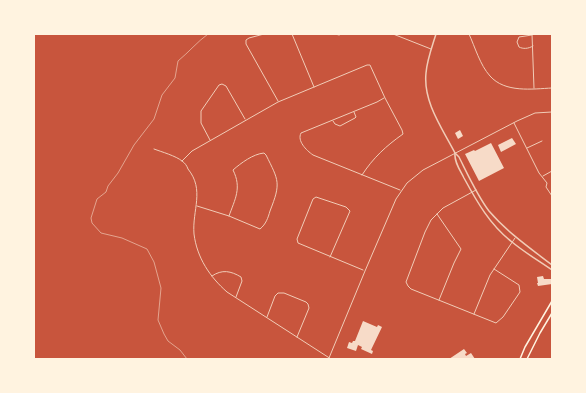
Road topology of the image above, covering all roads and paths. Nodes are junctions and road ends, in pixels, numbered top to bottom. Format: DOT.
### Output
graph roads {
  1 [pos="208,34"];
  2 [pos="264,34"];
  3 [pos="292,34"];
  4 [pos="335,34"];
  5 [pos="342,34"];
  6 [pos="393,34"];
  7 [pos="436,34"];
  8 [pos="469,34"];
  9 [pos="532,34"];
  10 [pos="533,46"];
  11 [pos="431,49"];
  12 [pos="314,87"];
  13 [pos="552,88"];
  14 [pos="534,89"];
  15 [pos="385,98"];
  16 [pos="278,102"];
  17 [pos="353,112"];
  18 [pos="552,112"];
  19 [pos="245,120"];
  20 [pos="332,120"];
  21 [pos="514,122"];
  22 [pos="210,140"];
  23 [pos="542,141"];
  24 [pos="526,148"];
  25 [pos="154,149"];
  26 [pos="455,153"];
  27 [pos="182,161"];
  28 [pos="552,171"];
  29 [pos="362,175"];
  30 [pos="542,176"];
  31 [pos="401,190"];
  32 [pos="476,190"];
  33 [pos="471,192"];
  34 [pos="552,196"];
  35 [pos="196,205"];
  36 [pos="437,213"];
  37 [pos="229,216"];
  38 [pos="515,237"];
  39 [pos="512,242"];
  40 [pos="330,257"];
  41 [pos="552,264"];
  42 [pos="494,269"];
  43 [pos="552,270"];
  44 [pos="365,271"];
  45 [pos="211,276"];
  46 [pos="236,297"];
  47 [pos="439,300"];
  48 [pos="552,302"];
  49 [pos="552,313"];
  50 [pos="474,314"];
  51 [pos="267,317"];
  52 [pos="297,337"];
  53 [pos="330,358"];
  54 [pos="187,359"];
  55 [pos="520,359"];
  56 [pos="527,359"];
  1 -- 54 [label="path"];
  2 -- 16 [label="street"];
  3 -- 12 [label="street"];
  4 -- 5 [label="street"];
  6 -- 11 [label="street"];
  7 -- 11 [label="street"];
  8 -- 14 [label="street"];
  9 -- 10 [label="street"];
  9 -- 10 [label="street"];
  10 -- 14 [label="street"];
  11 -- 26 [label="street"];
  12 -- 15 [label="street"];
  12 -- 16 [label="street"];
  13 -- 14 [label="street"];
  15 -- 17 [label="street"];
  15 -- 29 [label="street"];
  16 -- 19 [label="street"];
  17 -- 20 [label="street"];
  17 -- 20 [label="street"];
  18 -- 21 [label="street"];
  19 -- 22 [label="street"];
  19 -- 22 [label="street"];
  20 -- 29 [label="street"];
  21 -- 24 [label="street"];
  21 -- 26 [label="street"];
  22 -- 27 [label="street"];
  23 -- 24 [label="street"];
  24 -- 30 [label="street"];
  25 -- 27 [label="street"];
  26 -- 31 [label="street"];
  26 -- 32 [label="street"];
  26 -- 33 [label="street"];
  27 -- 35 [label="street"];
  28 -- 30 [label="street"];
  29 -- 31 [label="street"];
  30 -- 34 [label="street"];
  31 -- 44 [label="street"];
  32 -- 33 [label="street"];
  32 -- 38 [label="street"];
  33 -- 36 [label="street"];
  33 -- 39 [label="street"];
  35 -- 37 [label="street"];
  35 -- 45 [label="street"];
  36 -- 47 [label="street"];
  36 -- 47 [label="street"];
  37 -- 37 [label="street"];
  38 -- 39 [label="street"];
  38 -- 41 [label="street"];
  39 -- 42 [label="street"];
  39 -- 43 [label="street"];
  40 -- 40 [label="street"];
  40 -- 44 [label="street"];
  42 -- 50 [label="street"];
  42 -- 50 [label="street"];
  44 -- 53 [label="street"];
  45 -- 46 [label="street"];
  45 -- 46 [label="street"];
  46 -- 51 [label="street"];
  47 -- 50 [label="street"];
  48 -- 55 [label="main road"];
  49 -- 56 [label="main road"];
  51 -- 52 [label="street"];
  51 -- 52 [label="street"];
  52 -- 53 [label="street"];
}
